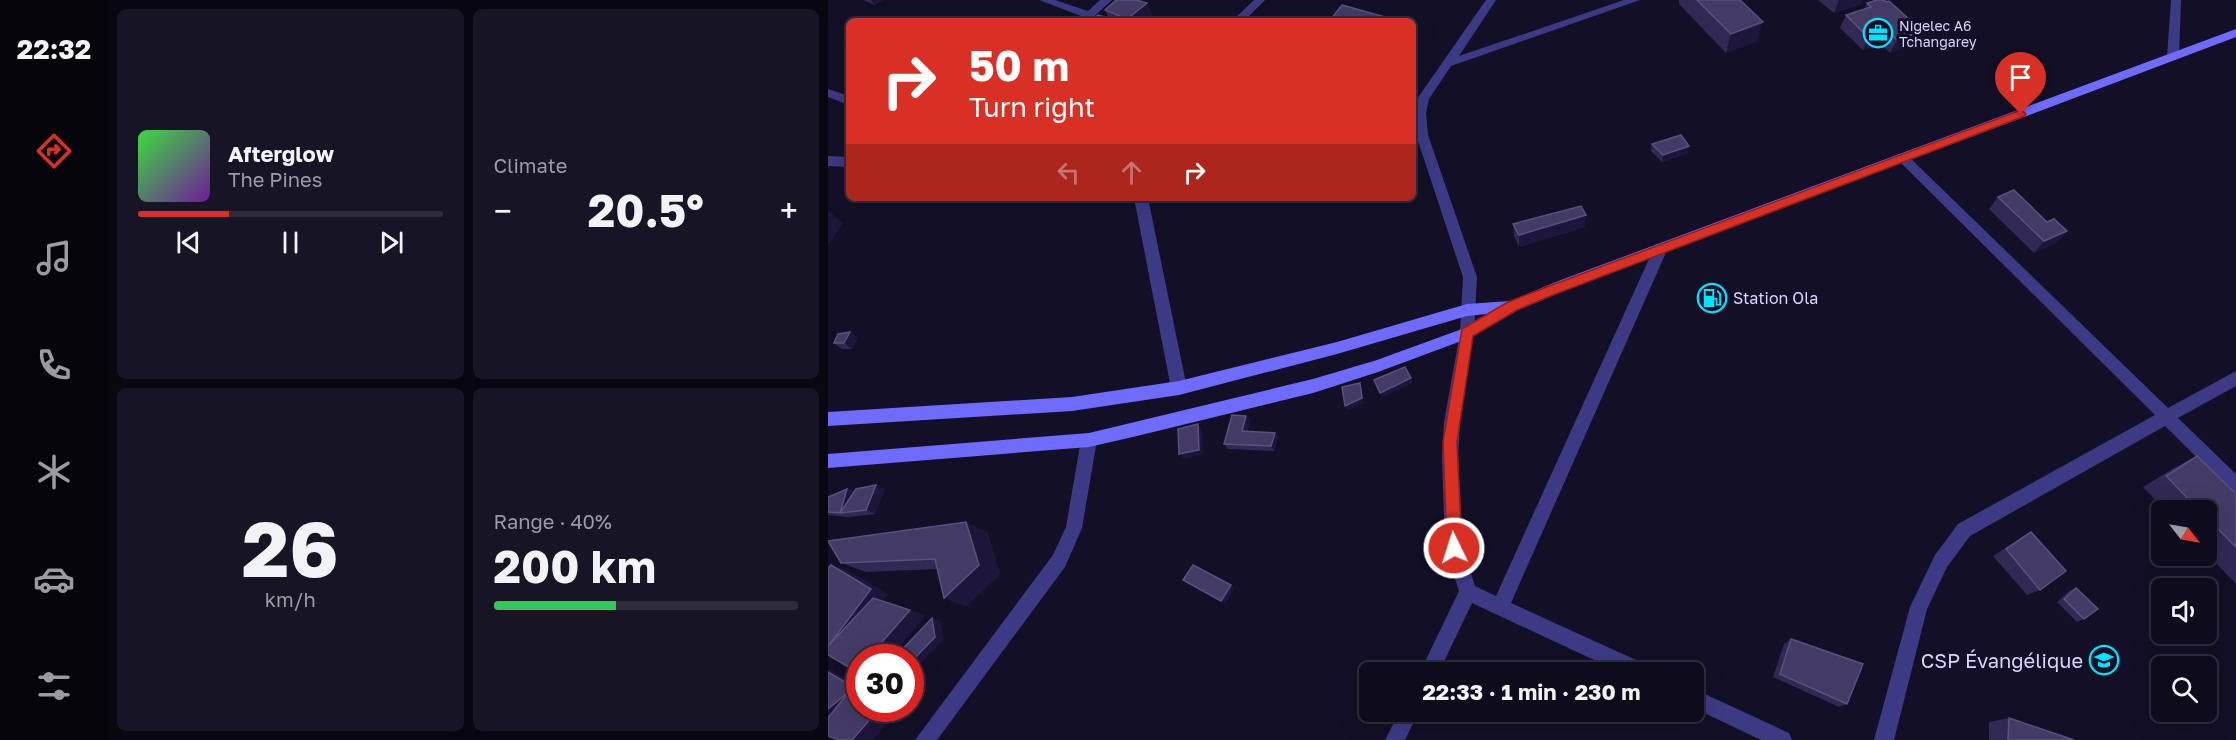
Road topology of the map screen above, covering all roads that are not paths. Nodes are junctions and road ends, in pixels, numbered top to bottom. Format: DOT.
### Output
graph roads {
  1 [pos="1044,0"];
  2 [pos="1107,0"];
  3 [pos="1260,0"];
  4 [pos="1491,0"];
  5 [pos="1635,0"];
  6 [pos="2176,0"];
  7 [pos="1086,18"];
  8 [pos="1241,18"];
  9 [pos="2236,33"];
  10 [pos="2173,57"];
  11 [pos="1446,64"];
  12 [pos="828,93"];
  13 [pos="846,100"];
  14 [pos="1904,159"];
  15 [pos="828,161"];
  16 [pos="846,162"];
  17 [pos="1142,201"];
  18 [pos="1661,248"];
  19 [pos="1513,306"];
  20 [pos="1467,310"];
  21 [pos="1467,333"];
  22 [pos="2236,378"];
  23 [pos="1179,388"];
  24 [pos="2165,416"];
  25 [pos="828,419"];
  26 [pos="1089,440"];
  27 [pos="828,461"];
  28 [pos="2236,485"];
  29 [pos="1468,592"];
  30 [pos="1501,606"];
  31 [pos="1434,662"];
  32 [pos="1619,662"];
  33 [pos="1704,703"];
  34 [pos="1404,722"];
  35 [pos="925,740"];
  36 [pos="1395,740"];
  37 [pos="1782,740"];
  38 [pos="1884,740"];
  1 -- 7 [label="street"];
  2 -- 7 [label="street"];
  3 -- 8 [label="street"];
  4 -- 11 [label="street"];
  5 -- 11 [label="street"];
  6 -- 10 [label="street"];
  9 -- 10 [label="main road"];
  10 -- 14 [label="main road"];
  11 -- 20 [label="street"];
  12 -- 13 [label="street"];
  14 -- 18 [label="main road"];
  14 -- 24 [label="street"];
  15 -- 16 [label="street"];
  17 -- 23 [label="street"];
  18 -- 19 [label="main road"];
  18 -- 30 [label="street"];
  19 -- 20 [label="main road"];
  19 -- 21 [label="main road"];
  20 -- 21 [label="street"];
  20 -- 23 [label="main road"];
  21 -- 26 [label="main road"];
  21 -- 29 [label="street"];
  22 -- 24 [label="street"];
  23 -- 25 [label="main road"];
  24 -- 28 [label="street"];
  24 -- 38 [label="street"];
  26 -- 27 [label="main road"];
  26 -- 35 [label="street"];
  29 -- 30 [label="street"];
  29 -- 31 [label="street"];
  30 -- 32 [label="street"];
  33 -- 37 [label="street"];
  34 -- 36 [label="street"];
}
